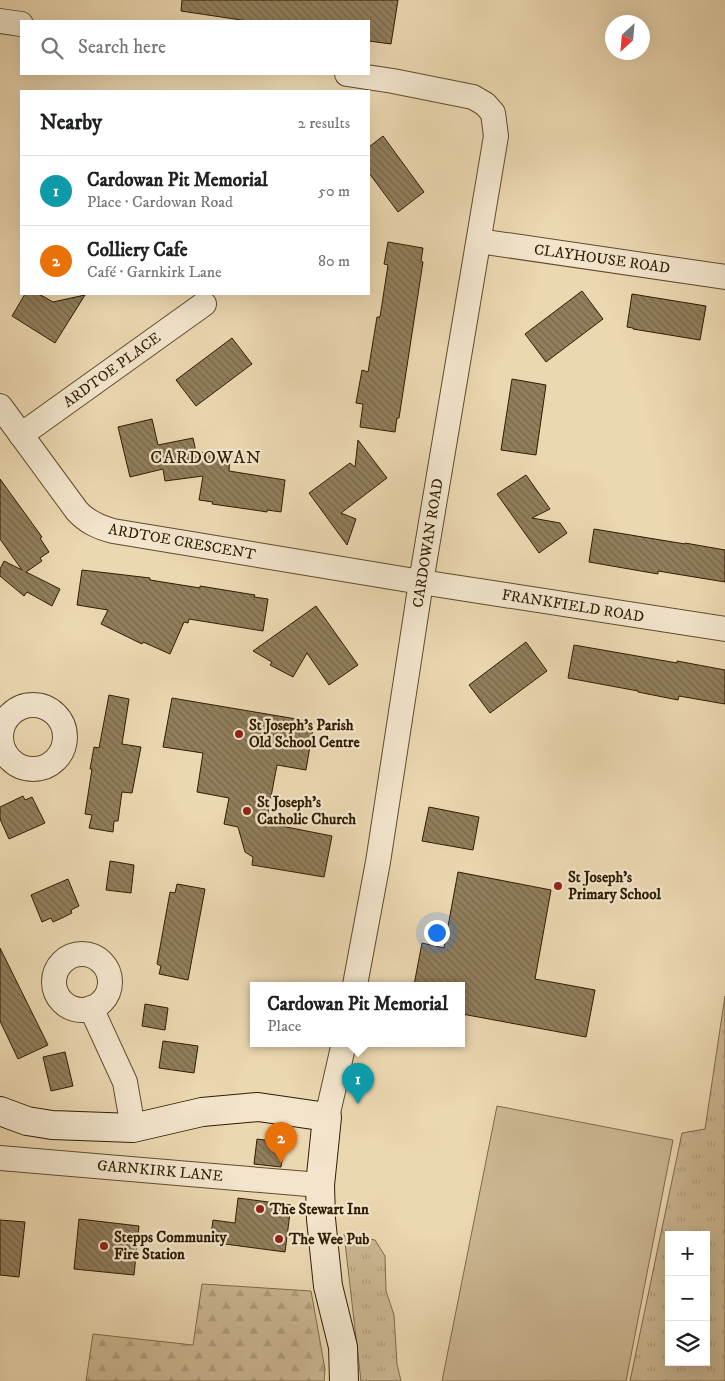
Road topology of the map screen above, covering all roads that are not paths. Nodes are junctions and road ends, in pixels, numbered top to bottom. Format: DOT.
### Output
graph roads {
  1 [pos="0,21"];
  2 [pos="20,24"];
  3 [pos="353,75"];
  4 [pos="479,241"];
  5 [pos="725,277"];
  6 [pos="204,304"];
  7 [pos="0,406"];
  8 [pos="21,436"];
  9 [pos="421,582"];
  10 [pos="725,629"];
  11 [pos="357,982"];
  12 [pos="91,1008"];
  13 [pos="343,1047"];
  14 [pos="0,1111"];
  15 [pos="328,1117"];
  16 [pos="133,1128"];
  17 [pos="0,1158"];
  18 [pos="320,1185"];
  19 [pos="344,1381"];
  1 -- 2 [label="street"];
  3 -- 4 [label="street, CARDOWAN ROAD"];
  4 -- 5 [label="street, CLAYHOUSE ROAD"];
  4 -- 9 [label="street, CARDOWAN ROAD"];
  6 -- 8 [label="street, ARDTOE PLACE"];
  7 -- 8 [label="street, ARDTOE CRESCENT"];
  8 -- 9 [label="street, ARDTOE CRESCENT"];
  9 -- 10 [label="street, FRANKFIELD ROAD"];
  9 -- 11 [label="street, CARDOWAN ROAD"];
  12 -- 16 [label="street"];
  13 -- 15 [label="street"];
  14 -- 16 [label="street"];
  15 -- 16 [label="street"];
  15 -- 18 [label="street"];
  17 -- 18 [label="street, GARNKIRK LANE"];
  18 -- 19 [label="street"];
}
